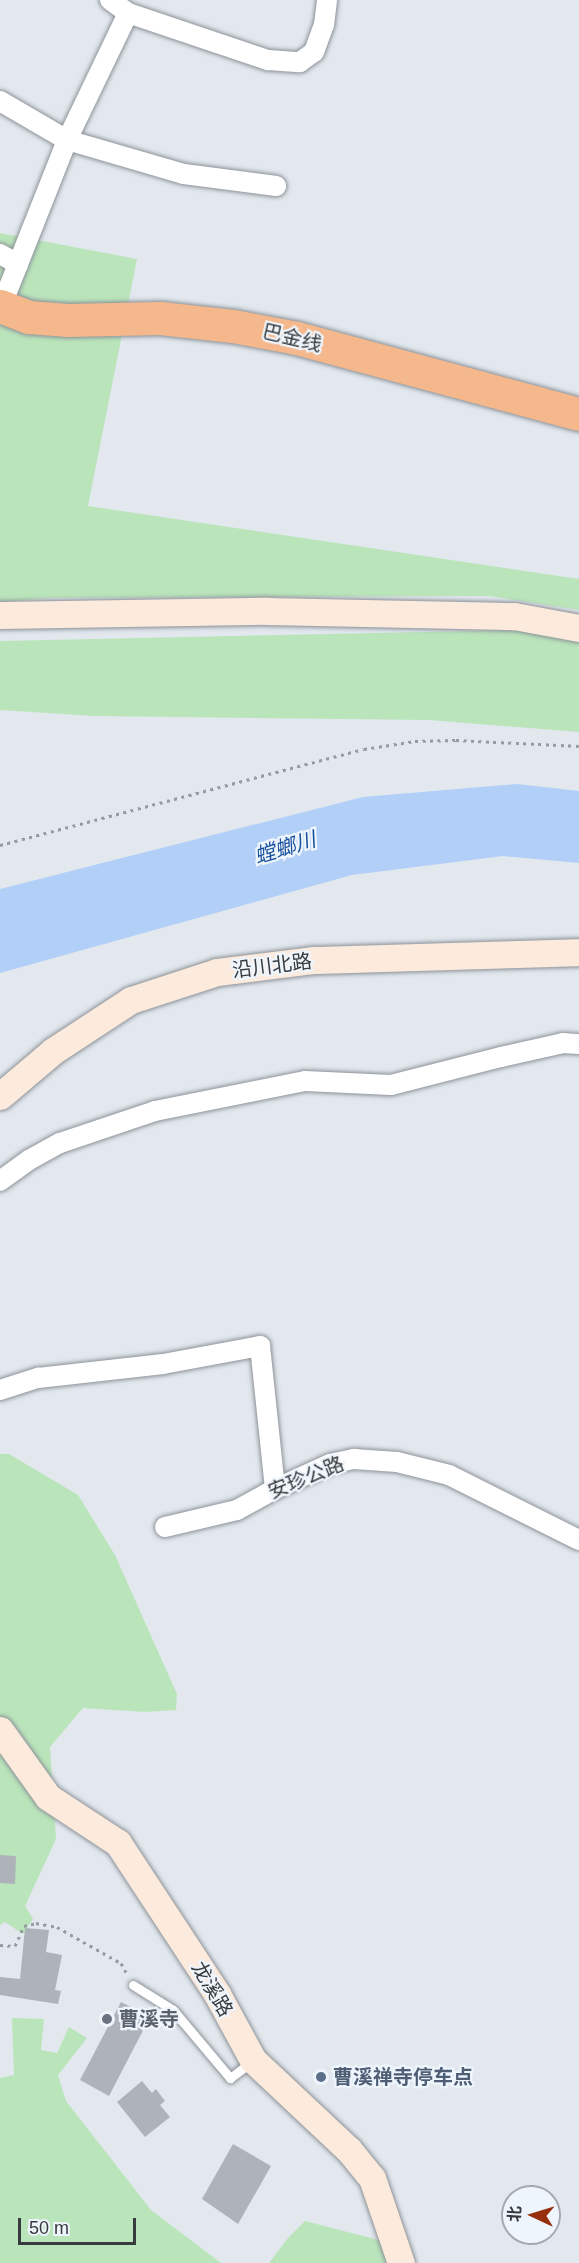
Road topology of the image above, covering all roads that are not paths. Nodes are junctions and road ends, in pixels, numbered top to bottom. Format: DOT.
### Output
graph roads {
  1 [pos="110,0"];
  2 [pos="327,0"];
  3 [pos="128,13"];
  4 [pos="0,101"];
  5 [pos="67,140"];
  6 [pos="276,186"];
  7 [pos="0,254"];
  8 [pos="18,264"];
  9 [pos="1,306"];
  10 [pos="579,414"];
  11 [pos="0,615"];
  12 [pos="579,628"];
  13 [pos="579,952"];
  14 [pos="579,1044"];
  15 [pos="0,1096"];
  16 [pos="0,1181"];
  17 [pos="0,1390"];
  18 [pos="275,1489"];
  19 [pos="165,1527"];
  20 [pos="579,1540"];
  21 [pos="0,1730"];
  22 [pos="133,1985"];
  23 [pos="253,2061"];
  24 [pos="401,2263"];
  1 -- 3 [label="street"];
  2 -- 3 [label="street"];
  3 -- 5 [label="street"];
  4 -- 5 [label="street"];
  5 -- 6 [label="street"];
  5 -- 8 [label="street"];
  7 -- 8 [label="street"];
  8 -- 9 [label="street"];
  9 -- 10 [label="highway, 巴金线"];
  11 -- 12 [label="main road"];
  13 -- 15 [label="main road, 沿川北路"];
  14 -- 16 [label="street"];
  17 -- 18 [label="street"];
  18 -- 19 [label="street, 安珍公路"];
  18 -- 20 [label="street, 安珍公路"];
  21 -- 23 [label="main road, 龙溪路"];
  22 -- 23 [label="lane"];
  23 -- 24 [label="main road, 龙溪路"];
}
